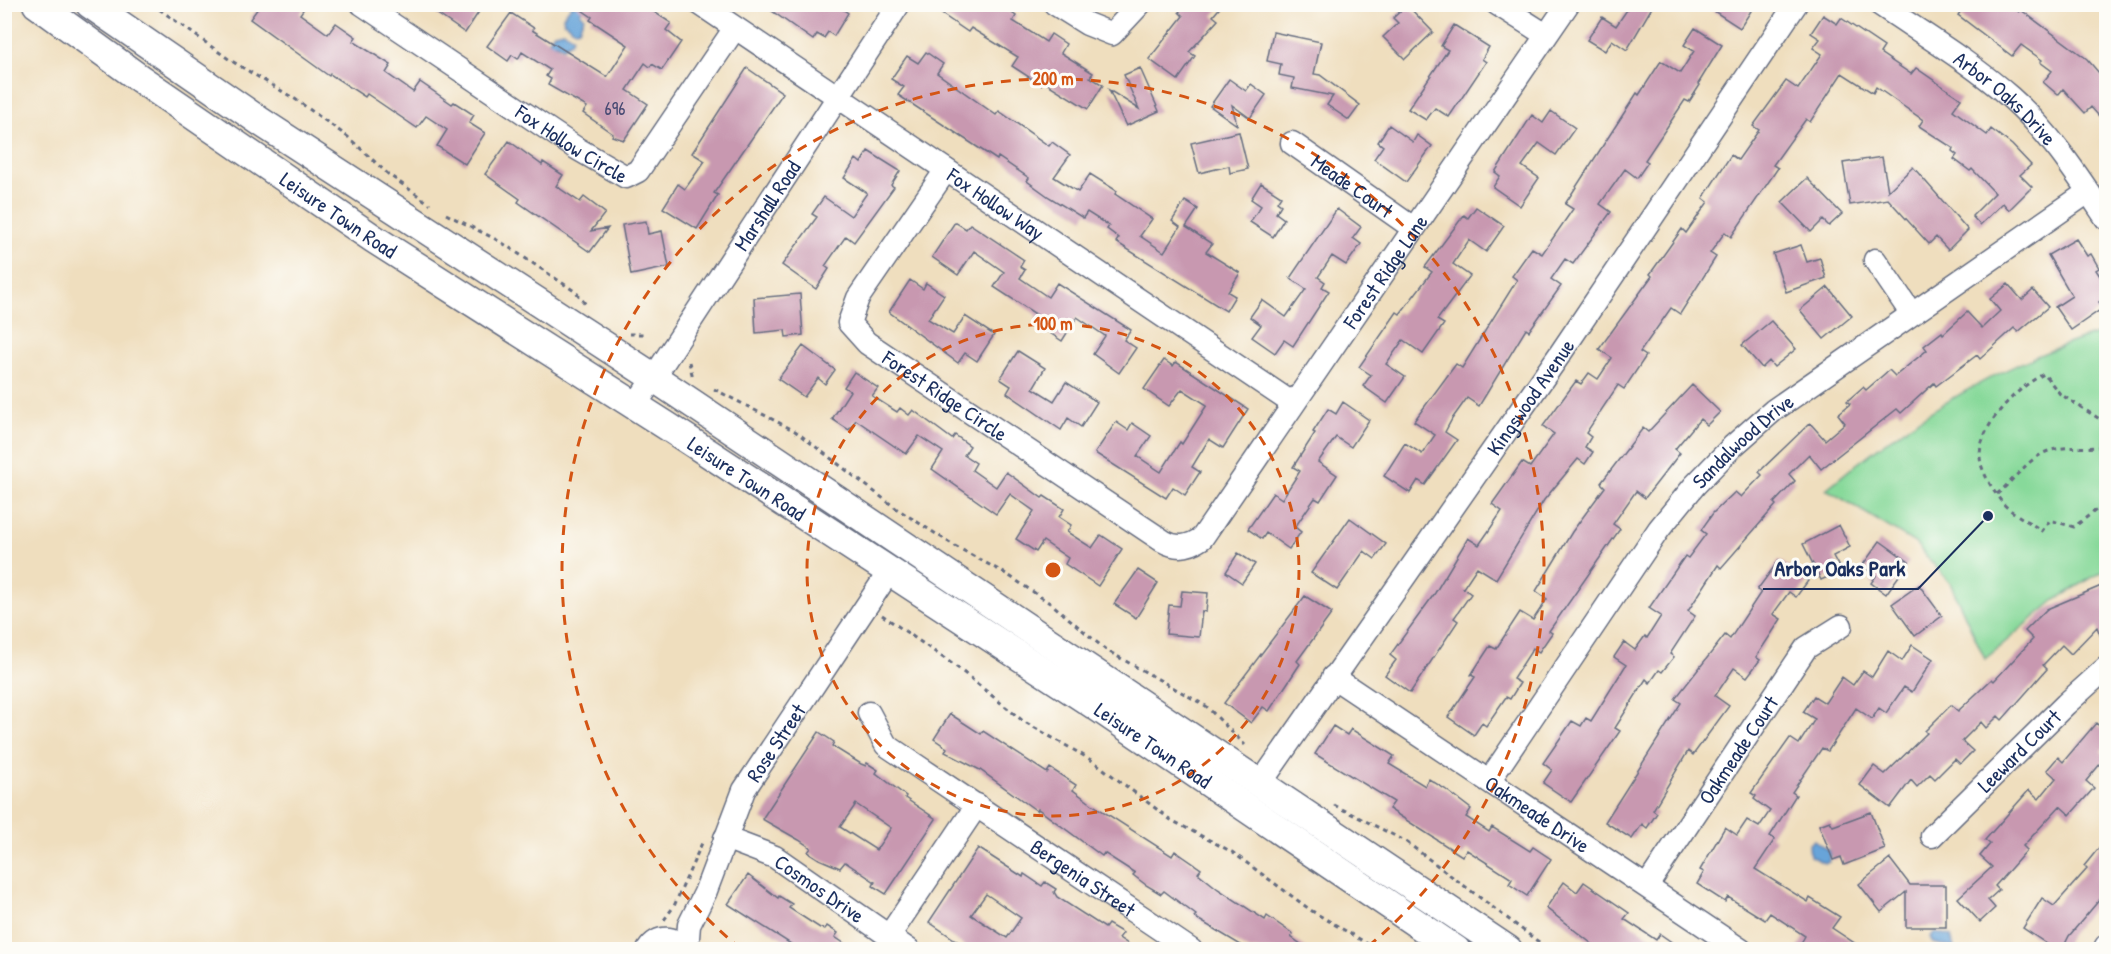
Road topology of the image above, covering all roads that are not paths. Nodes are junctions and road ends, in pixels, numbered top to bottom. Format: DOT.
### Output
graph roads {
  1 [pos="38,4"];
  2 [pos="90,4"];
  3 [pos="362,4"];
  4 [pos="700,4"];
  5 [pos="899,4"];
  6 [pos="1055,4"];
  7 [pos="1140,4"];
  8 [pos="1497,4"];
  9 [pos="1568,4"];
  10 [pos="1796,4"];
  11 [pos="1879,4"];
  12 [pos="735,27"];
  13 [pos="1546,35"];
  14 [pos="838,96"];
  15 [pos="1292,143"];
  16 [pos="946,170"];
  17 [pos="2088,192"];
  18 [pos="2106,218"];
  19 [pos="1413,228"];
  20 [pos="1875,260"];
  21 [pos="1911,313"];
  22 [pos="653,377"];
  23 [pos="1292,403"];
  24 [pos="635,405"];
  25 [pos="1202,537"];
  26 [pos="889,572"];
  27 [pos="1841,626"];
  28 [pos="2106,668"];
  29 [pos="1333,677"];
  30 [pos="1099,708"];
  31 [pos="869,713"];
  32 [pos="1489,782"];
  33 [pos="1260,783"];
  34 [pos="976,805"];
  35 [pos="1932,836"];
  36 [pos="725,838"];
  37 [pos="1647,886"];
  38 [pos="889,936"];
  39 [pos="671,947"];
  40 [pos="909,950"];
  41 [pos="1191,950"];
  42 [pos="1456,950"];
  43 [pos="1508,950"];
  44 [pos="1741,950"];
  1 -- 24 [label="main road, Leisure Town Road"];
  2 -- 22 [label="main road, Leisure Town Road"];
  3 -- 12 [label="street, Fox Hollow Circle"];
  4 -- 12 [label="street, Fox Hollow Way"];
  5 -- 14 [label="street, Marshall Road"];
  6 -- 7 [label="street"];
  8 -- 13 [label="street"];
  9 -- 13 [label="street, Forest Ridge Lane"];
  10 -- 29 [label="street, Kingswood Avenue"];
  11 -- 17 [label="street, Arbor Oaks Drive"];
  12 -- 14 [label="street, Fox Hollow Way"];
  13 -- 19 [label="street, Forest Ridge Lane"];
  14 -- 16 [label="street, Fox Hollow Way"];
  14 -- 22 [label="street, Marshall Road"];
  15 -- 19 [label="street, Meade Court"];
  16 -- 23 [label="street, Fox Hollow Way"];
  16 -- 25 [label="street, Forest Ridge Circle"];
  17 -- 18 [label="street, Arbor Oaks Drive"];
  17 -- 21 [label="street, Sandalwood Drive"];
  19 -- 23 [label="street, Forest Ridge Lane"];
  20 -- 21 [label="street"];
  21 -- 32 [label="street, Sandalwood Drive"];
  22 -- 24 [label="street, Marshall Road"];
  22 -- 33 [label="main road, Leisure Town Road"];
  23 -- 25 [label="street, Forest Ridge Lane"];
  24 -- 26 [label="main road, Leisure Town Road"];
  26 -- 30 [label="main road, Leisure Town Road"];
  26 -- 36 [label="street, Rose Street"];
  27 -- 37 [label="street, Oakmeade Court"];
  28 -- 35 [label="street, Leeward Court"];
  29 -- 32 [label="street, Oakmeade Drive"];
  29 -- 33 [label="street, Kingswood Avenue"];
  30 -- 33 [label="main road"];
  30 -- 42 [label="main road, Leisure Town Road"];
  31 -- 34 [label="street, Bergenia Street"];
  32 -- 37 [label="street, Oakmeade Drive"];
  33 -- 43 [label="main road, Leisure Town Road"];
  34 -- 38 [label="street"];
  34 -- 41 [label="street, Bergenia Street"];
  36 -- 38 [label="street, Cosmos Drive"];
  36 -- 39 [label="street, Rose Street"];
  37 -- 44 [label="street, Oakmeade Drive"];
  38 -- 40 [label="street, Cosmos Drive"];
}
